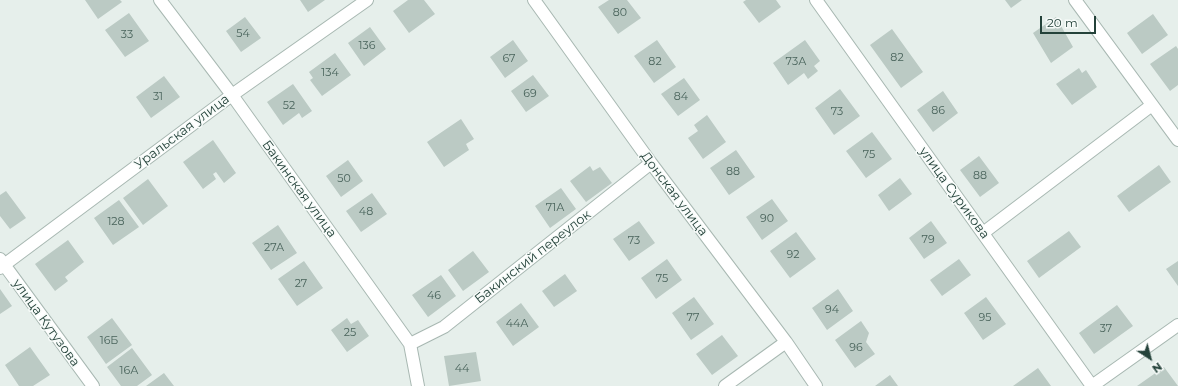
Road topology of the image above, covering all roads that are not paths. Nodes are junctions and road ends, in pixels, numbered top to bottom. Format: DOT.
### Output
graph roads {
  1 [pos="160,0"];
  2 [pos="367,0"];
  3 [pos="534,0"];
  4 [pos="816,0"];
  5 [pos="1074,0"];
  6 [pos="232,95"];
  7 [pos="1152,105"];
  8 [pos="1178,140"];
  9 [pos="651,164"];
  10 [pos="983,233"];
  11 [pos="1,264"];
  12 [pos="1178,324"];
  13 [pos="786,342"];
  14 [pos="410,344"];
  15 [pos="92,386"];
  16 [pos="418,386"];
  17 [pos="725,386"];
  18 [pos="816,386"];
  19 [pos="1092,386"];
  1 -- 6 [label="street, Бакинская улица"];
  2 -- 6 [label="street, Уральская улица"];
  3 -- 9 [label="street, Донская улица"];
  4 -- 10 [label="street, улица Сурикова"];
  5 -- 7 [label="street"];
  6 -- 11 [label="street, Уральская улица"];
  6 -- 14 [label="street, Бакинская улица"];
  7 -- 8 [label="street"];
  7 -- 10 [label="street"];
  9 -- 13 [label="street, Донская улица"];
  9 -- 14 [label="street, Бакинский переулок"];
  10 -- 19 [label="street, улица Сурикова"];
  11 -- 15 [label="street, улица Кутузова"];
  12 -- 19 [label="street"];
  13 -- 17 [label="street"];
  13 -- 18 [label="street, Донская улица"];
  14 -- 16 [label="street, Бакинская улица"];
}
